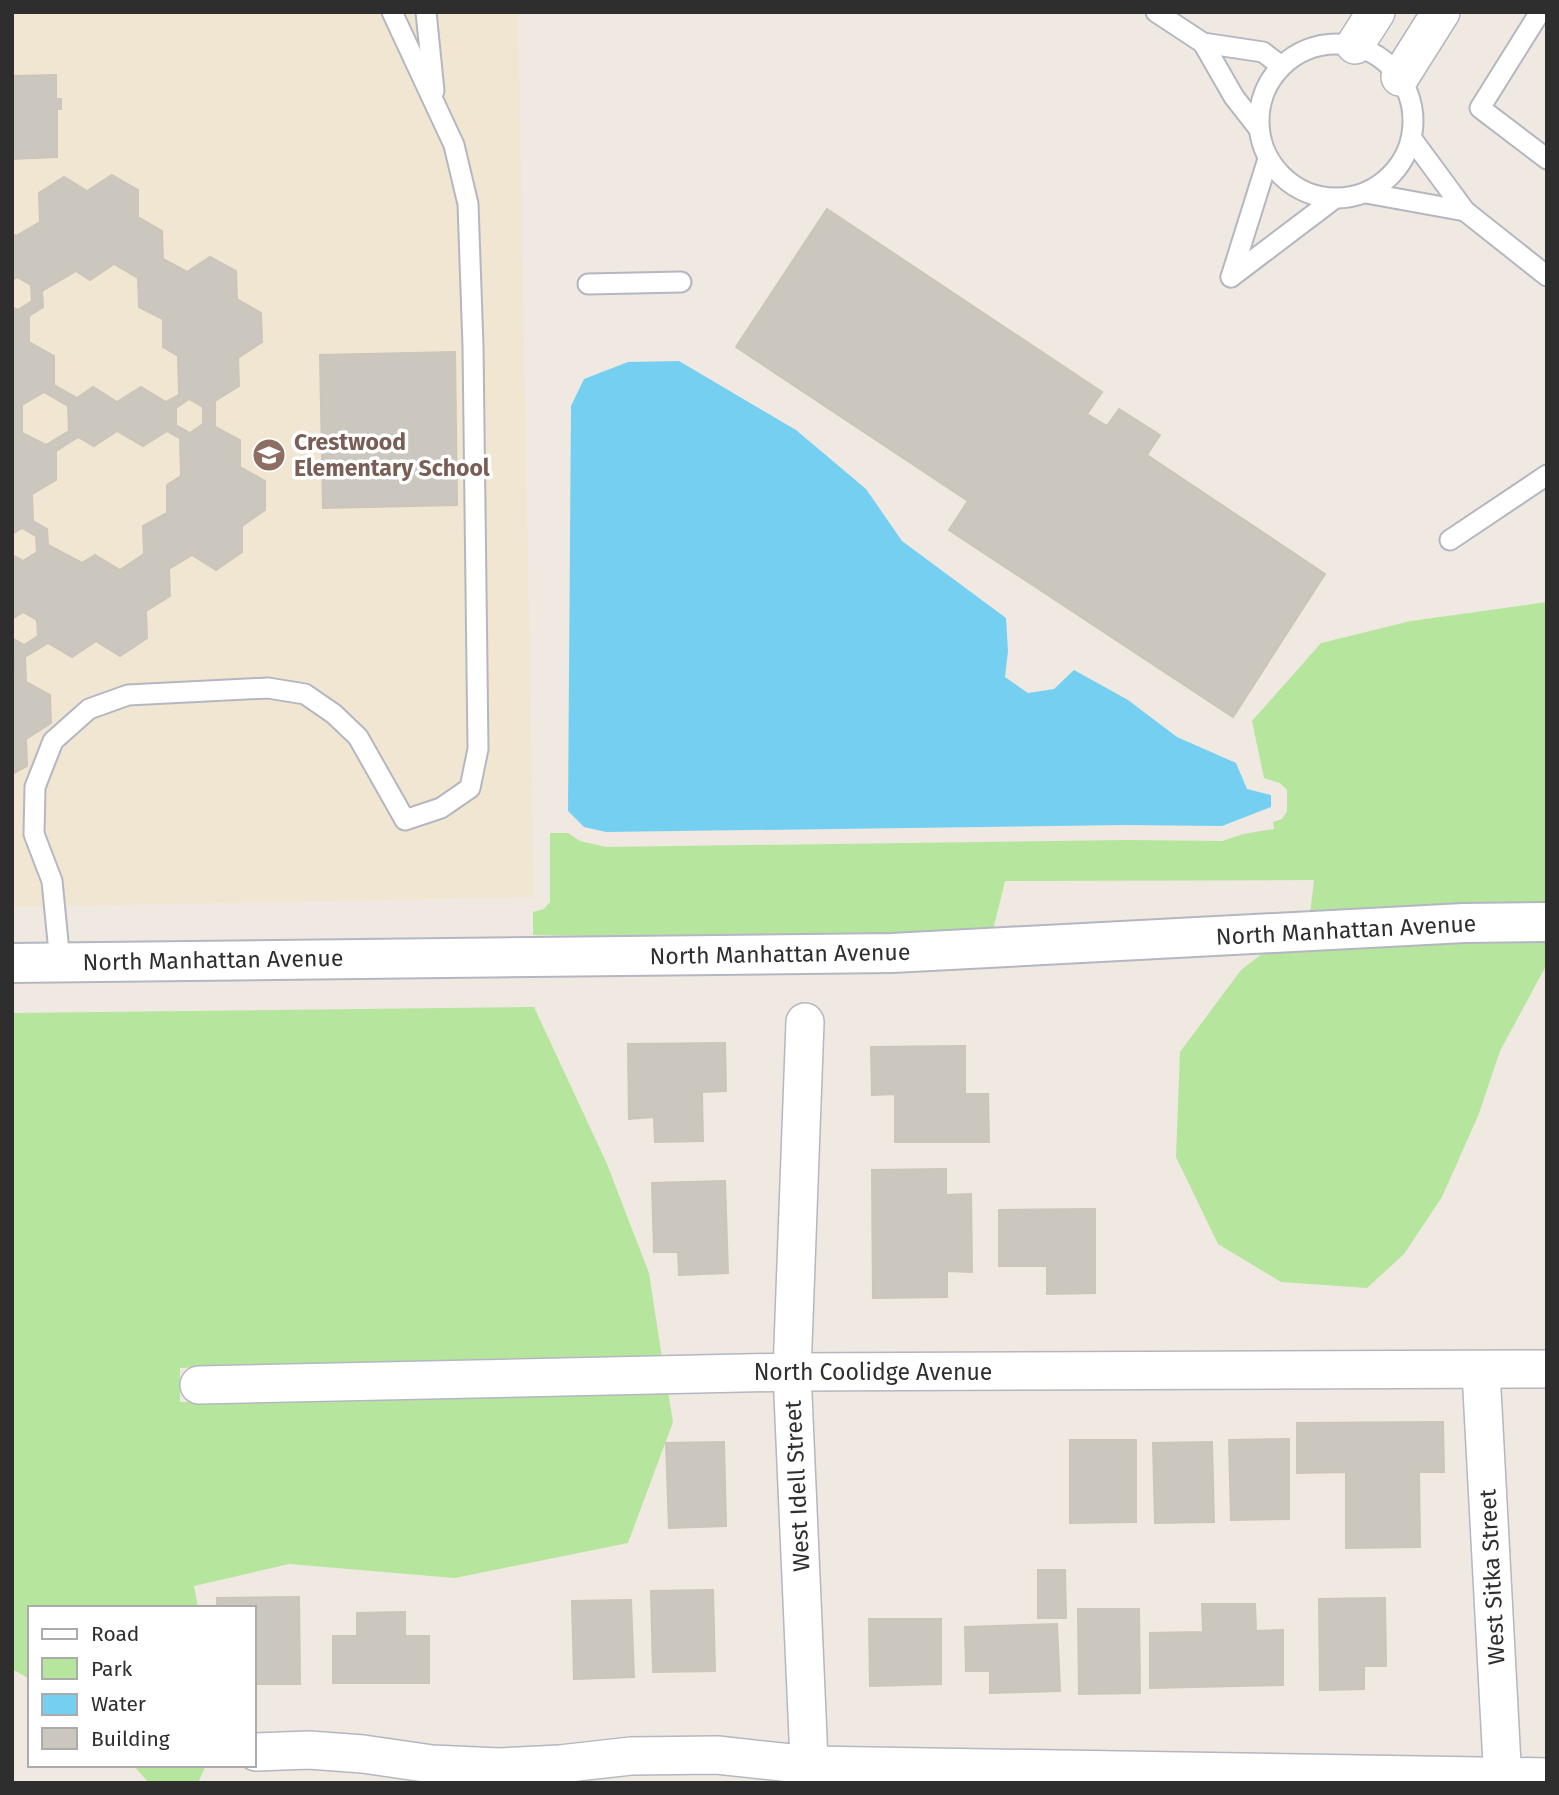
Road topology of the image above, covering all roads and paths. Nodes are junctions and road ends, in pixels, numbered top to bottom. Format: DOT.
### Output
graph roads {
  1 [pos="392,12"];
  2 [pos="426,12"];
  3 [pos="1156,12"];
  4 [pos="1376,12"];
  5 [pos="1441,12"];
  6 [pos="1540,12"];
  7 [pos="1203,43"];
  8 [pos="1354,45"];
  9 [pos="1281,66"];
  10 [pos="1400,77"];
  11 [pos="435,106"];
  12 [pos="1259,130"];
  13 [pos="1412,139"];
  14 [pos="1268,159"];
  15 [pos="1547,159"];
  16 [pos="1366,194"];
  17 [pos="1334,199"];
  18 [pos="1465,211"];
  19 [pos="1547,276"];
  20 [pos="681,282"];
  21 [pos="588,284"];
  22 [pos="1547,475"];
  23 [pos="1450,540"];
  24 [pos="1547,922"];
  25 [pos="61,962"];
  26 [pos="12,963"];
  27 [pos="806,1022"];
  28 [pos="1547,1369"];
  29 [pos="1481,1371"];
  30 [pos="792,1372"];
  31 [pos="199,1385"];
  32 [pos="256,1752"];
  33 [pos="810,1774"];
  34 [pos="1547,1777"];
  35 [pos="1503,1780"];
  1 -- 11 [label="lane"];
  2 -- 11 [label="lane"];
  3 -- 7 [label="lane"];
  4 -- 8 [label="street"];
  5 -- 10 [label="street"];
  6 -- 15 [label="lane"];
  7 -- 9 [label="lane"];
  7 -- 12 [label="lane"];
  8 -- 9 [label="lane"];
  8 -- 10 [label="lane"];
  9 -- 12 [label="lane"];
  10 -- 13 [label="lane"];
  11 -- 25 [label="lane"];
  12 -- 14 [label="lane"];
  13 -- 16 [label="lane"];
  13 -- 18 [label="lane"];
  14 -- 17 [label="lane"];
  14 -- 17 [label="lane"];
  16 -- 17 [label="lane"];
  16 -- 18 [label="lane"];
  18 -- 19 [label="lane"];
  20 -- 21 [label="lane"];
  22 -- 23 [label="lane"];
  24 -- 25 [label="street, North Manhattan Avenue"];
  25 -- 26 [label="street, North Manhattan Avenue"];
  27 -- 30 [label="street, West Idell Street"];
  28 -- 29 [label="street, North Coolidge Avenue"];
  29 -- 30 [label="street, North Coolidge Avenue"];
  29 -- 35 [label="street, West Sitka Street"];
  30 -- 31 [label="street, North Coolidge Avenue"];
  30 -- 33 [label="street, West Idell Street"];
  32 -- 33 [label="street"];
  33 -- 35 [label="street"];
  34 -- 35 [label="street"];
}
